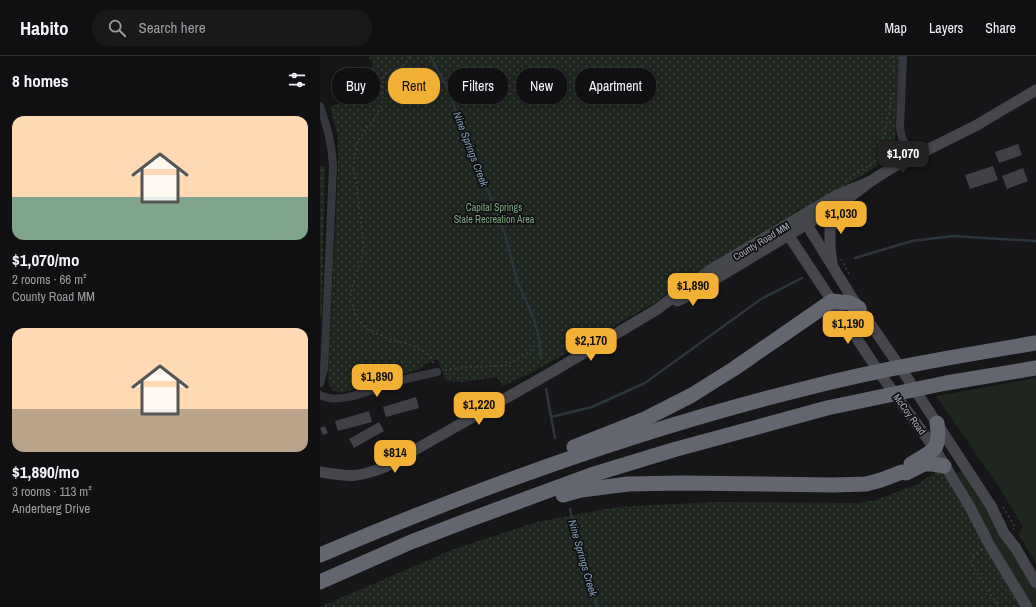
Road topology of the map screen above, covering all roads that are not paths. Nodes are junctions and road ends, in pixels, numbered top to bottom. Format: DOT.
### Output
graph roads {
  1 [pos="903,56"];
  2 [pos="1036,90"];
  3 [pos="320,106"];
  4 [pos="912,156"];
  5 [pos="871,181"];
  6 [pos="842,204"];
  7 [pos="804,221"];
  8 [pos="786,231"];
  9 [pos="832,267"];
  10 [pos="832,301"];
  11 [pos="859,308"];
  12 [pos="1036,343"];
  13 [pos="1036,368"];
  14 [pos="437,372"];
  15 [pos="320,383"];
  16 [pos="320,396"];
  17 [pos="937,423"];
  18 [pos="935,449"];
  19 [pos="944,466"];
  20 [pos="320,472"];
  21 [pos="902,472"];
  22 [pos="412,516"];
  23 [pos="424,537"];
  24 [pos="320,555"];
  25 [pos="320,582"];
  26 [pos="1036,583"];
  27 [pos="1027,607"];
  1 -- 4 [label="street"];
  2 -- 4 [label="main road, County Road MM"];
  3 -- 15 [label="street"];
  4 -- 5 [label="main road, County Road MM"];
  5 -- 6 [label="main road, County Road MM"];
  5 -- 7 [label="main road, County Road MM"];
  6 -- 7 [label="main road, County Road MM"];
  6 -- 9 [label="main road"];
  7 -- 8 [label="main road, County Road MM"];
  7 -- 9 [label="main road, McCoy Road"];
  8 -- 10 [label="main road, McCoy Road"];
  8 -- 20 [label="main road, County Road MM"];
  9 -- 11 [label="main road, McCoy Road"];
  10 -- 11 [label="highway"];
  10 -- 18 [label="main road, McCoy Road"];
  10 -- 22 [label="highway"];
  11 -- 17 [label="main road, McCoy Road"];
  12 -- 22 [label="highway"];
  13 -- 23 [label="highway"];
  14 -- 16 [label="street"];
  17 -- 18 [label="highway"];
  17 -- 26 [label="main road, McCoy Road"];
  18 -- 19 [label="main road, McCoy Road"];
  18 -- 21 [label="highway"];
  19 -- 21 [label="highway"];
  19 -- 27 [label="main road, McCoy Road"];
  21 -- 23 [label="highway"];
  22 -- 24 [label="highway"];
  23 -- 25 [label="highway"];
}
